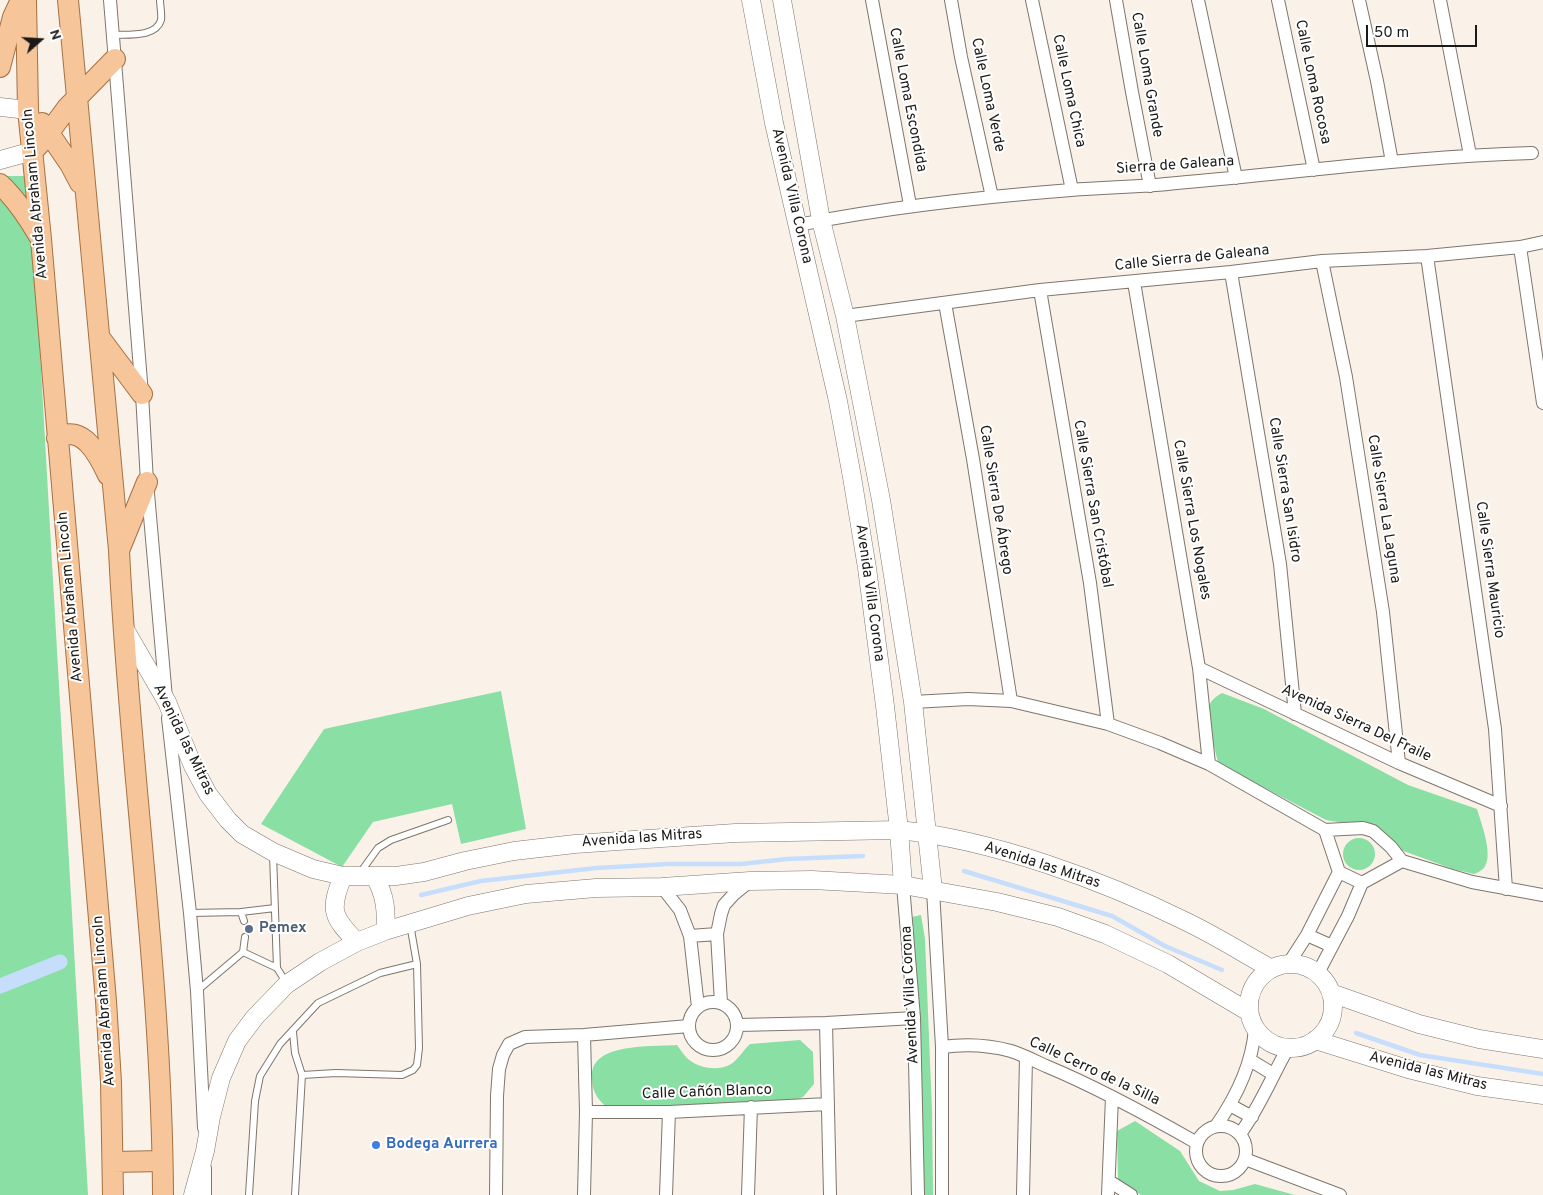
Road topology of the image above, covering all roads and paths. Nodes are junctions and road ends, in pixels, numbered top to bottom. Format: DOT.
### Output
graph roads {
  1 [pos="22,0"];
  2 [pos="26,0"];
  3 [pos="68,0"];
  4 [pos="110,0"];
  5 [pos="160,0"];
  6 [pos="751,0"];
  7 [pos="782,0"];
  8 [pos="872,0"];
  9 [pos="951,0"];
  10 [pos="1032,0"];
  11 [pos="1116,0"];
  12 [pos="1198,0"];
  13 [pos="1278,0"];
  14 [pos="1359,0"];
  15 [pos="1440,0"];
  16 [pos="113,35"];
  17 [pos="115,59"];
  18 [pos="0,66"];
  19 [pos="76,99"];
  20 [pos="0,107"];
  21 [pos="28,110"];
  22 [pos="49,133"];
  23 [pos="33,151"];
  24 [pos="1532,153"];
  25 [pos="1470,155"];
  26 [pos="0,160"];
  27 [pos="1392,162"];
  28 [pos="1314,170"];
  29 [pos="1236,178"];
  30 [pos="0,184"];
  31 [pos="1150,186"];
  32 [pos="1072,190"];
  33 [pos="86,194"];
  34 [pos="992,197"];
  35 [pos="910,206"];
  36 [pos="821,220"];
  37 [pos="798,225"];
  38 [pos="41,239"];
  39 [pos="1543,242"];
  40 [pos="1520,247"];
  41 [pos="1427,256"];
  42 [pos="1322,261"];
  43 [pos="1231,272"];
  44 [pos="1134,282"];
  45 [pos="1040,290"];
  46 [pos="945,303"];
  47 [pos="845,316"];
  48 [pos="100,338"];
  49 [pos="142,394"];
  50 [pos="1543,403"];
  51 [pos="58,438"];
  52 [pos="147,482"];
  53 [pos="112,483"];
  54 [pos="119,550"];
  55 [pos="122,624"];
  56 [pos="1199,668"];
  57 [pos="1011,701"];
  58 [pos="167,702"];
  59 [pos="913,702"];
  60 [pos="1295,714"];
  61 [pos="1108,724"];
  62 [pos="1399,763"];
  63 [pos="1209,764"];
  64 [pos="1501,806"];
  65 [pos="448,820"];
  66 [pos="899,830"];
  67 [pos="1325,830"];
  68 [pos="926,833"];
  69 [pos="273,852"];
  70 [pos="1402,862"];
  71 [pos="1339,872"];
  72 [pos="359,877"];
  73 [pos="750,881"];
  74 [pos="1362,883"];
  75 [pos="903,885"];
  76 [pos="662,887"];
  77 [pos="1506,889"];
  78 [pos="933,890"];
  79 [pos="1543,896"];
  80 [pos="275,908"];
  81 [pos="190,912"];
  82 [pos="241,912"];
  83 [pos="244,921"];
  84 [pos="410,923"];
  85 [pos="384,931"];
  86 [pos="717,934"];
  87 [pos="1307,935"];
  88 [pos="690,936"];
  89 [pos="246,937"];
  90 [pos="357,942"];
  91 [pos="1332,946"];
  92 [pos="243,952"];
  93 [pos="1289,963"];
  94 [pos="417,964"];
  95 [pos="277,968"];
  96 [pos="1270,968"];
  97 [pos="1318,973"];
  98 [pos="287,984"];
  99 [pos="197,991"];
  100 [pos="1331,993"];
  101 [pos="721,1003"];
  102 [pos="698,1006"];
  103 [pos="1249,1012"];
  104 [pos="914,1018"];
  105 [pos="826,1023"];
  106 [pos="736,1025"];
  107 [pos="689,1026"];
  108 [pos="1255,1029"];
  109 [pos="293,1032"];
  110 [pos="584,1035"];
  111 [pos="1315,1040"];
  112 [pos="942,1047"];
  113 [pos="1288,1048"];
  114 [pos="1543,1049"];
  115 [pos="1026,1058"];
  116 [pos="1250,1060"];
  117 [pos="1273,1074"];
  118 [pos="302,1075"];
  119 [pos="1543,1095"];
  120 [pos="1112,1097"];
  121 [pos="828,1104"];
  122 [pos="1230,1105"];
  123 [pos="751,1107"];
  124 [pos="586,1112"];
  125 [pos="670,1112"];
  126 [pos="1252,1116"];
  127 [pos="1216,1126"];
  128 [pos="1240,1134"];
  129 [pos="1197,1143"];
  130 [pos="205,1151"];
  131 [pos="1246,1159"];
  132 [pos="114,1162"];
  133 [pos="162,1162"];
  134 [pos="1109,1181"];
  135 [pos="113,1195"];
  136 [pos="163,1195"];
  137 [pos="193,1195"];
  138 [pos="205,1195"];
  139 [pos="248,1195"];
  140 [pos="295,1195"];
  141 [pos="496,1195"];
  142 [pos="584,1195"];
  143 [pos="666,1195"];
  144 [pos="748,1195"];
  145 [pos="830,1195"];
  146 [pos="918,1195"];
  147 [pos="942,1195"];
  148 [pos="1023,1195"];
  149 [pos="1108,1195"];
  150 [pos="1130,1195"];
  151 [pos="1340,1195"];
  1 -- 18 [label="main road"];
  2 -- 21 [label="main road, Avenida Abraham Lincoln"];
  3 -- 19 [label="main road"];
  4 -- 16 [label="street"];
  5 -- 16 [label="lane"];
  6 -- 37 [label="street, Avenida Villa Corona"];
  7 -- 36 [label="street, Avenida Villa Corona"];
  8 -- 35 [label="street, Calle Loma Escondida"];
  9 -- 34 [label="street, Calle Loma Verde"];
  10 -- 32 [label="street, Calle Loma Chica"];
  11 -- 31 [label="street, Calle Loma Grande"];
  12 -- 29 [label="street"];
  13 -- 28 [label="street, Calle Loma Rocosa"];
  14 -- 27 [label="street"];
  15 -- 25 [label="street"];
  16 -- 17 [label="street"];
  17 -- 19 [label="main road"];
  17 -- 49 [label="street"];
  19 -- 22 [label="main road"];
  19 -- 33 [label="main road"];
  20 -- 21 [label="street"];
  21 -- 22 [label="main road"];
  21 -- 23 [label="main road, Avenida Abraham Lincoln"];
  22 -- 23 [label="main road"];
  22 -- 33 [label="main road"];
  23 -- 26 [label="street"];
  23 -- 38 [label="main road, Avenida Abraham Lincoln"];
  24 -- 25 [label="street, Sierra de Galeana"];
  25 -- 27 [label="street, Sierra de Galeana"];
  27 -- 28 [label="street, Sierra de Galeana"];
  28 -- 29 [label="street, Sierra de Galeana"];
  29 -- 31 [label="street, Sierra de Galeana"];
  30 -- 38 [label="main road"];
  31 -- 32 [label="street, Sierra de Galeana"];
  32 -- 34 [label="street, Sierra de Galeana"];
  33 -- 48 [label="main road"];
  34 -- 35 [label="street, Sierra de Galeana"];
  35 -- 36 [label="street, Sierra de Galeana"];
  36 -- 37 [label="street, Sierra de Galeana"];
  36 -- 47 [label="street, Avenida Villa Corona"];
  37 -- 66 [label="street, Avenida Villa Corona"];
  38 -- 51 [label="main road, Avenida Abraham Lincoln"];
  39 -- 40 [label="street, Calle Sierra de Galeana"];
  40 -- 41 [label="street, Calle Sierra de Galeana"];
  40 -- 50 [label="street"];
  41 -- 42 [label="street, Calle Sierra de Galeana"];
  41 -- 64 [label="street, Calle Sierra Mauricio"];
  42 -- 43 [label="street, Calle Sierra de Galeana"];
  42 -- 62 [label="street, Calle Sierra La Laguna"];
  43 -- 44 [label="street, Calle Sierra de Galeana"];
  43 -- 60 [label="street, Calle Sierra San Isidro"];
  44 -- 45 [label="street, Calle Sierra de Galeana"];
  44 -- 56 [label="street, Calle Sierra Los Nogales"];
  45 -- 46 [label="street, Calle Sierra de Galeana"];
  45 -- 61 [label="street, Calle Sierra San Cristóbal"];
  46 -- 47 [label="street, Calle Sierra de Galeana"];
  46 -- 57 [label="street, Calle Sierra De Ábrego"];
  47 -- 59 [label="street, Avenida Villa Corona"];
  48 -- 49 [label="main road"];
  48 -- 53 [label="main road"];
  49 -- 52 [label="street"];
  51 -- 53 [label="main road"];
  51 -- 132 [label="main road, Avenida Abraham Lincoln"];
  52 -- 54 [label="main road"];
  52 -- 58 [label="street"];
  53 -- 54 [label="main road"];
  54 -- 55 [label="main road"];
  55 -- 58 [label="street, Avenida las Mitras"];
  55 -- 133 [label="main road"];
  56 -- 60 [label="street, Avenida Sierra Del Fraile"];
  56 -- 63 [label="street, Calle Sierra Los Nogales"];
  57 -- 59 [label="street"];
  57 -- 61 [label="street"];
  58 -- 69 [label="street, Avenida las Mitras"];
  58 -- 81 [label="street"];
  59 -- 68 [label="street, Avenida Villa Corona"];
  60 -- 62 [label="street, Avenida Sierra Del Fraile"];
  61 -- 63 [label="street"];
  62 -- 64 [label="street, Avenida Sierra Del Fraile"];
  63 -- 67 [label="street"];
  64 -- 77 [label="street, Calle Sierra Mauricio"];
  65 -- 72 [label="lane"];
  66 -- 68 [label="street, Avenida las Mitras"];
  66 -- 72 [label="street, Avenida las Mitras"];
  66 -- 75 [label="street, Avenida Villa Corona"];
  67 -- 70 [label="street"];
  67 -- 71 [label="street"];
  68 -- 78 [label="street, Avenida Villa Corona"];
  68 -- 96 [label="street, Avenida las Mitras"];
  69 -- 72 [label="street, Avenida las Mitras"];
  69 -- 80 [label="lane"];
  70 -- 74 [label="street"];
  70 -- 77 [label="street"];
  71 -- 74 [label="street"];
  71 -- 87 [label="street"];
  72 -- 85 [label="street"];
  72 -- 90 [label="street"];
  73 -- 75 [label="street"];
  73 -- 76 [label="street"];
  73 -- 86 [label="street"];
  74 -- 91 [label="street"];
  75 -- 78 [label="street"];
  75 -- 104 [label="street, Avenida Villa Corona"];
  76 -- 84 [label="street"];
  76 -- 88 [label="street"];
  77 -- 79 [label="street"];
  78 -- 103 [label="street"];
  78 -- 112 [label="street, Avenida Villa Corona"];
  80 -- 82 [label="lane"];
  80 -- 95 [label="lane"];
  81 -- 82 [label="lane"];
  81 -- 99 [label="street"];
  82 -- 83 [label="lane"];
  84 -- 85 [label="street"];
  84 -- 94 [label="lane"];
  85 -- 90 [label="street"];
  86 -- 88 [label="street"];
  86 -- 101 [label="street"];
  87 -- 91 [label="street"];
  87 -- 93 [label="street"];
  88 -- 102 [label="street"];
  89 -- 92 [label="lane"];
  90 -- 98 [label="street"];
  91 -- 97 [label="street"];
  92 -- 95 [label="lane"];
  92 -- 99 [label="lane"];
  93 -- 96 [label="street"];
  93 -- 97 [label="street"];
  94 -- 109 [label="lane"];
  94 -- 118 [label="lane"];
  95 -- 98 [label="lane"];
  96 -- 103 [label="street"];
  97 -- 100 [label="street"];
  98 -- 130 [label="street"];
  99 -- 130 [label="street"];
  100 -- 111 [label="street"];
  100 -- 114 [label="street"];
  101 -- 102 [label="street"];
  101 -- 106 [label="street"];
  102 -- 107 [label="street"];
  103 -- 108 [label="street"];
  104 -- 105 [label="street"];
  104 -- 146 [label="street, Avenida Villa Corona"];
  105 -- 106 [label="street"];
  105 -- 121 [label="street"];
  106 -- 107 [label="street"];
  107 -- 110 [label="street"];
  108 -- 113 [label="street"];
  108 -- 116 [label="street"];
  109 -- 118 [label="lane"];
  109 -- 139 [label="lane"];
  110 -- 124 [label="street"];
  110 -- 141 [label="street"];
  111 -- 113 [label="street"];
  111 -- 119 [label="street, Avenida las Mitras"];
  112 -- 115 [label="street, Calle Cerro de la Silla"];
  112 -- 147 [label="street, Avenida Villa Corona"];
  113 -- 117 [label="street"];
  115 -- 120 [label="street, Calle Cerro de la Silla"];
  115 -- 148 [label="street"];
  116 -- 117 [label="street"];
  116 -- 122 [label="street"];
  117 -- 126 [label="street"];
  118 -- 140 [label="lane"];
  120 -- 129 [label="street, Calle Cerro de la Silla"];
  120 -- 134 [label="street"];
  121 -- 123 [label="street, Calle Cañón Blanco"];
  121 -- 145 [label="street"];
  122 -- 126 [label="street"];
  122 -- 127 [label="street"];
  123 -- 125 [label="street, Calle Cañón Blanco"];
  123 -- 144 [label="street"];
  124 -- 125 [label="street, Calle Cañón Blanco"];
  124 -- 142 [label="street"];
  125 -- 143 [label="street"];
  126 -- 128 [label="street"];
  127 -- 128 [label="street"];
  127 -- 129 [label="street"];
  128 -- 131 [label="street"];
  129 -- 131 [label="street"];
  130 -- 137 [label="street"];
  130 -- 138 [label="street"];
  131 -- 151 [label="street"];
  132 -- 133 [label="main road"];
  132 -- 135 [label="main road, Avenida Abraham Lincoln"];
  133 -- 136 [label="main road"];
  134 -- 149 [label="street"];
  134 -- 150 [label="street"];
}
